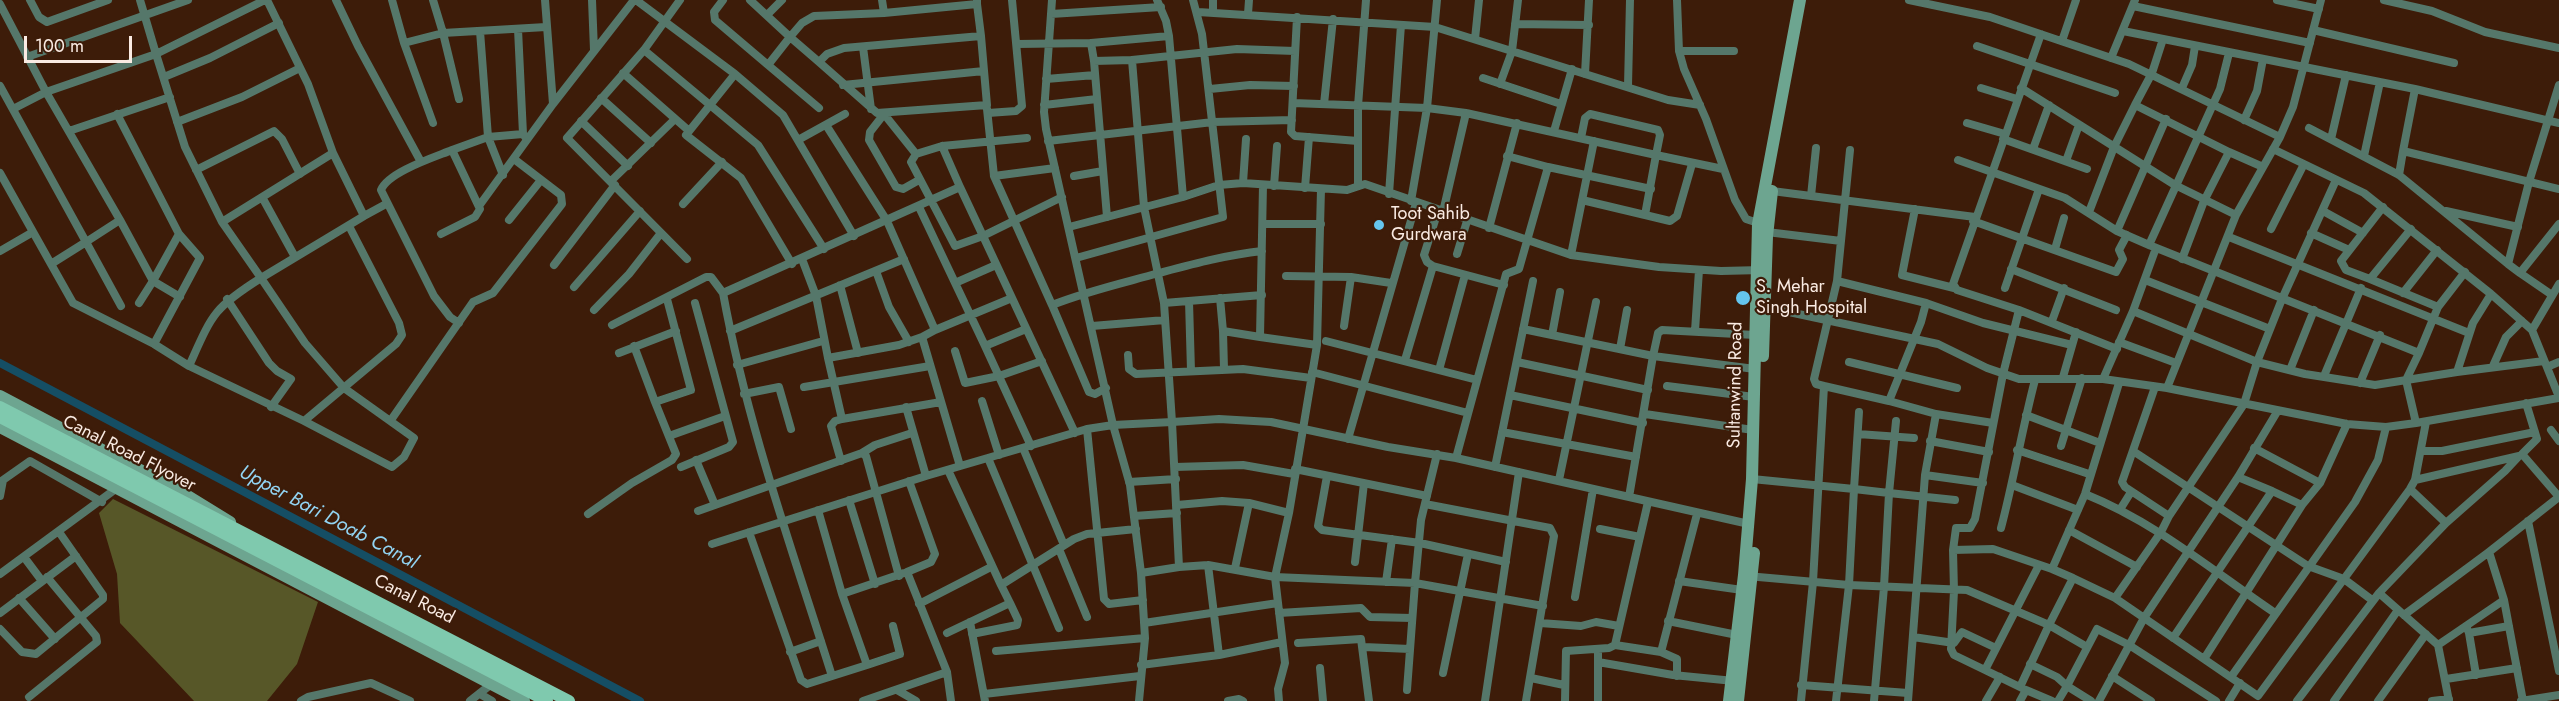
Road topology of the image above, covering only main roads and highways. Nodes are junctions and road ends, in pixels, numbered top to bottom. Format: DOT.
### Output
graph roads {
  1 [pos="1800,0"];
  2 [pos="1807,0"];
  3 [pos="1777,145"];
  4 [pos="1765,227"];
  5 [pos="1760,305"];
  6 [pos="0,396"];
  7 [pos="0,408"];
  8 [pos="0,417"];
  9 [pos="0,427"];
  10 [pos="119,479"];
  11 [pos="1754,479"];
  12 [pos="239,536"];
  13 [pos="209,537"];
  14 [pos="1748,576"];
  15 [pos="499,676"];
  16 [pos="1736,681"];
  17 [pos="524,701"];
  18 [pos="547,701"];
  19 [pos="569,701"];
  20 [pos="1729,701"];
  21 [pos="1738,701"];
  1 -- 3 [label="main road, Sultanwind Road"];
  2 -- 3 [label="main road"];
  3 -- 4 [label="main road, Sultanwind Road"];
  3 -- 4 [label="main road"];
  4 -- 5 [label="main road, Sultanwind Road"];
  5 -- 11 [label="main road"];
  5 -- 11 [label="main road, Sultanwind Road"];
  6 -- 12 [label="main road"];
  7 -- 10 [label="main road, Canal Road Flyover"];
  8 -- 10 [label="main road, Canal Road Flyover"];
  9 -- 10 [label="main road"];
  10 -- 12 [label="main road, Canal Road Flyover"];
  10 -- 13 [label="main road"];
  11 -- 14 [label="main road"];
  11 -- 14 [label="main road, Sultanwind Road"];
  12 -- 13 [label="main road"];
  12 -- 15 [label="main road, Canal Road"];
  13 -- 15 [label="main road"];
  14 -- 16 [label="main road"];
  14 -- 16 [label="main road, Sultanwind Road"];
  15 -- 17 [label="main road"];
  15 -- 18 [label="main road, Canal Road"];
  15 -- 19 [label="main road, Canal Road"];
  16 -- 20 [label="main road, Sultanwind Road"];
  16 -- 21 [label="main road"];
}
